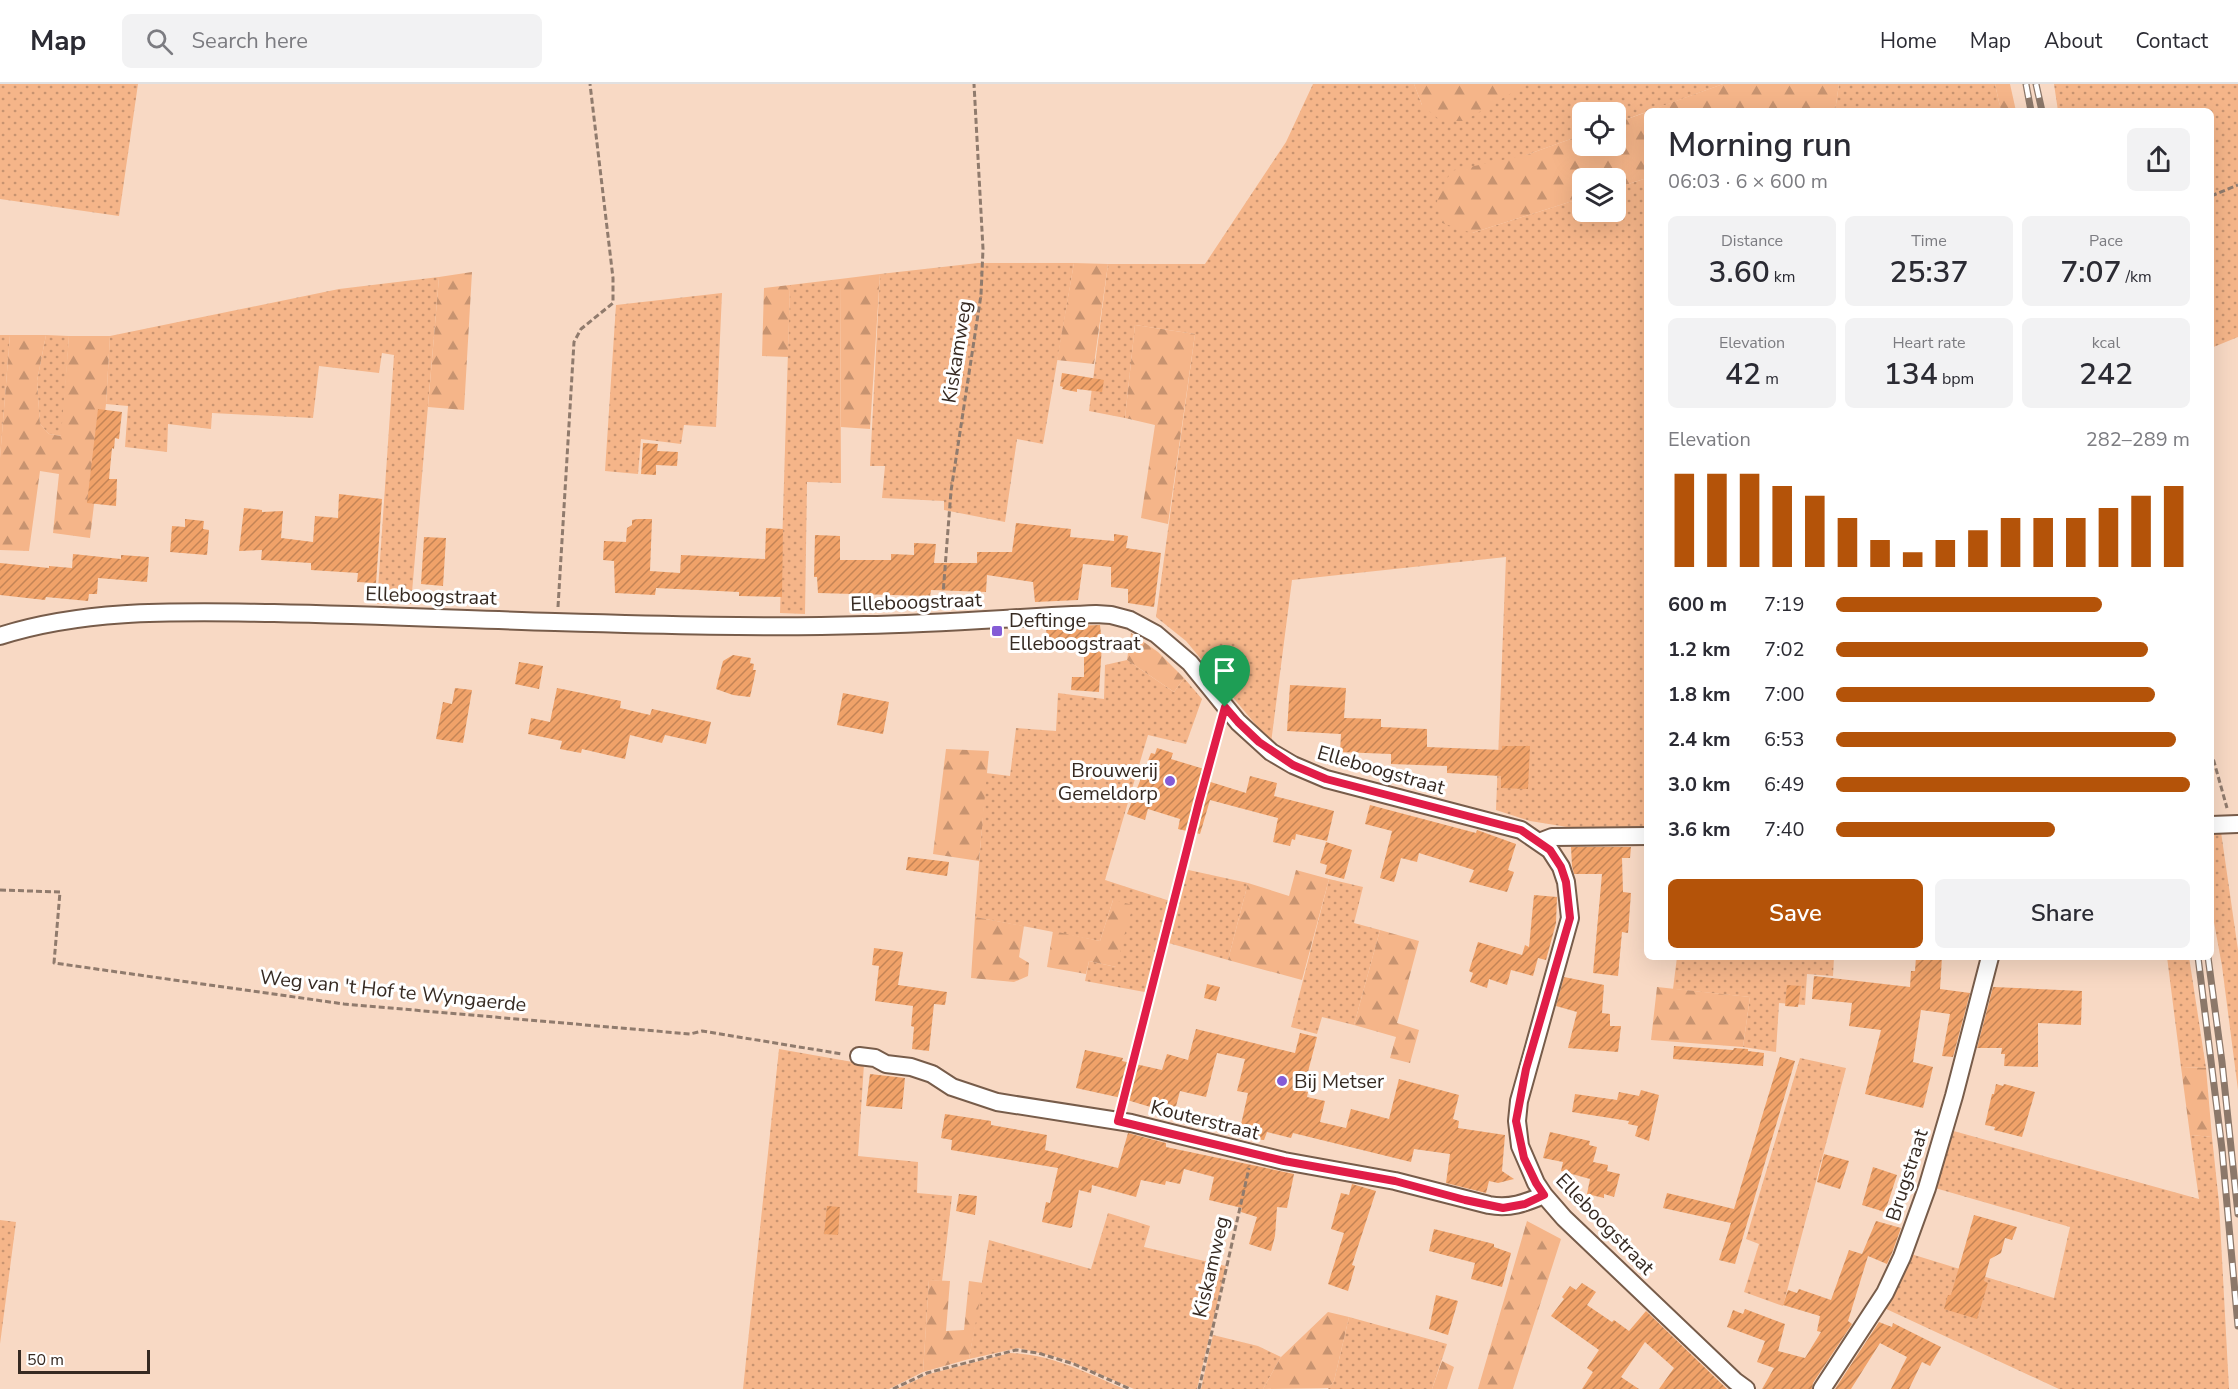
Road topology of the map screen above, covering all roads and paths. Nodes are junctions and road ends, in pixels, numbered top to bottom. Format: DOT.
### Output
graph roads {
  1 [pos="590,84"];
  2 [pos="974,84"];
  3 [pos="2238,185"];
  4 [pos="2214,195"];
  5 [pos="558,622"];
  6 [pos="941,623"];
  7 [pos="0,636"];
  8 [pos="1225,707"];
  9 [pos="2214,768"];
  10 [pos="2224,824"];
  11 [pos="1644,836"];
  12 [pos="1539,842"];
  13 [pos="0,890"];
  14 [pos="1989,960"];
  15 [pos="859,1056"];
  16 [pos="1118,1121"];
  17 [pos="1253,1152"];
  18 [pos="1544,1195"];
  19 [pos="893,1389"];
  20 [pos="1130,1389"];
  21 [pos="1199,1389"];
  22 [pos="1746,1389"];
  23 [pos="1822,1389"];
  1 -- 5 [label="path"];
  2 -- 6 [label="path, Kiskamweg"];
  3 -- 4 [label="path"];
  5 -- 6 [label="street, Elleboogstraat"];
  5 -- 7 [label="street, Elleboogstraat"];
  6 -- 8 [label="street, Elleboogstraat"];
  8 -- 12 [label="street, Elleboogstraat"];
  8 -- 16 [label="path"];
  9 -- 10 [label="path"];
  11 -- 12 [label="street"];
  12 -- 18 [label="street, Elleboogstraat"];
  13 -- 15 [label="path, Weg van 't Hof te Wyngaerde"];
  14 -- 23 [label="street, Brugstraat"];
  15 -- 16 [label="street, Kouterstraat"];
  16 -- 17 [label="street, Kouterstraat"];
  17 -- 18 [label="street, Kouterstraat"];
  17 -- 21 [label="path, Kiskamweg"];
  18 -- 22 [label="street, Elleboogstraat"];
  19 -- 20 [label="path"];
}
